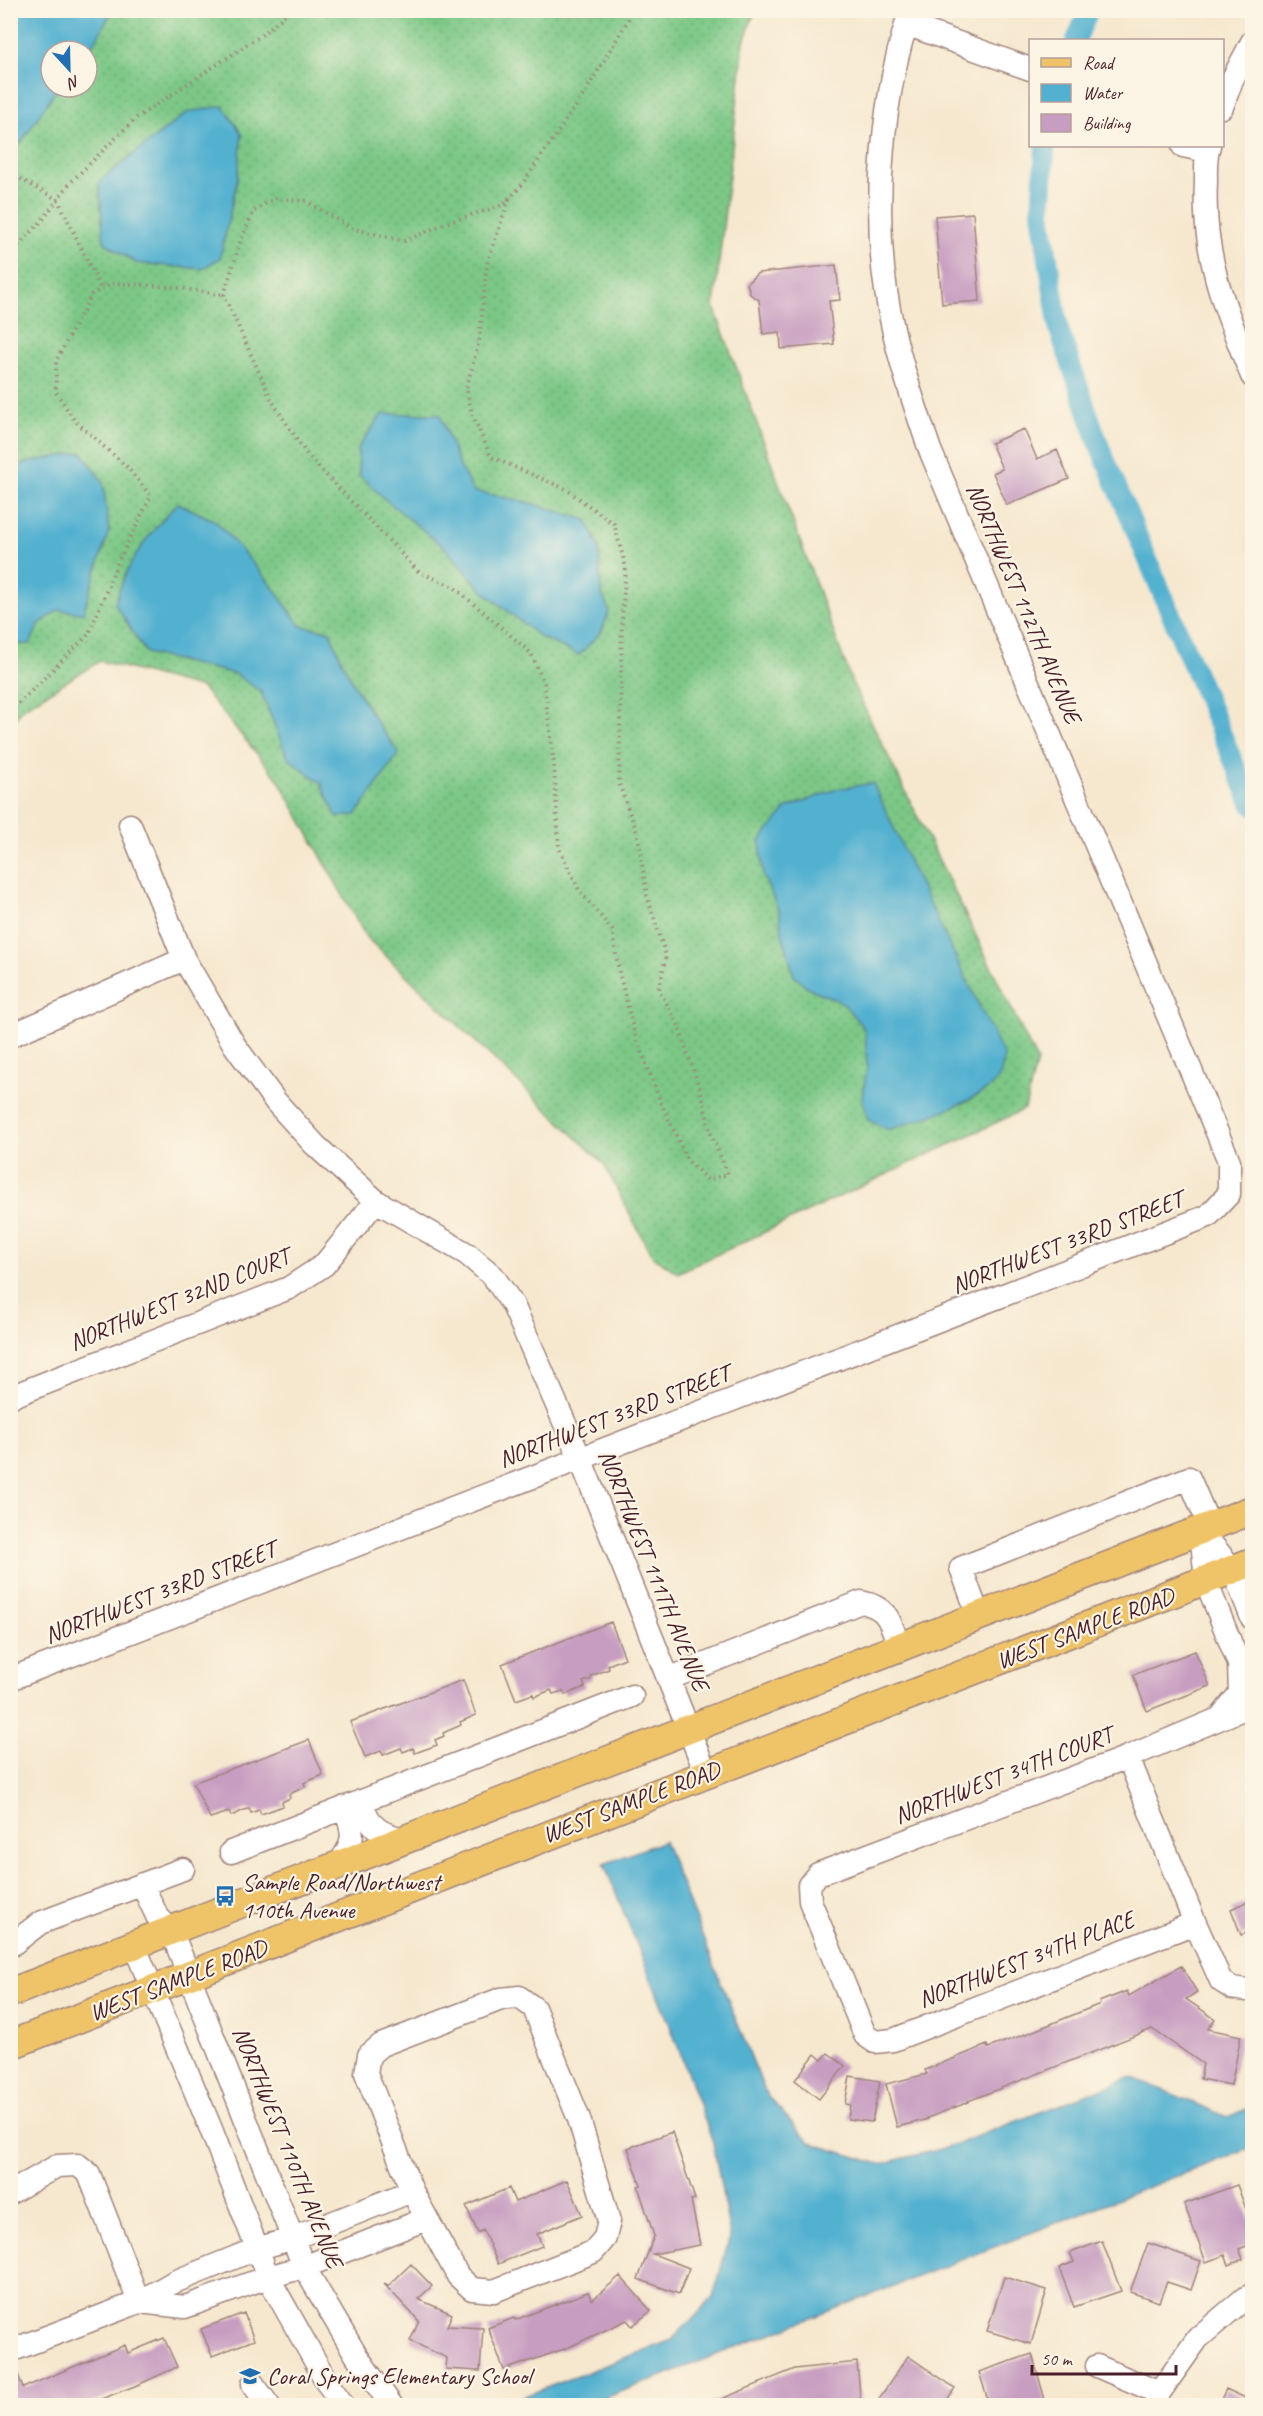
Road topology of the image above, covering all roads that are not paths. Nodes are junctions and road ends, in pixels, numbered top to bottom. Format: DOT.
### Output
graph roads {
  1 [pos="909,17"];
  2 [pos="1252,42"];
  3 [pos="1029,69"];
  4 [pos="1224,102"];
  5 [pos="1208,148"];
  6 [pos="1252,376"];
  7 [pos="130,825"];
  8 [pos="184,958"];
  9 [pos="10,1036"];
  10 [pos="1229,1194"];
  11 [pos="376,1201"];
  12 [pos="10,1397"];
  13 [pos="580,1458"];
  14 [pos="1252,1510"];
  15 [pos="1206,1529"];
  16 [pos="1243,1566"];
  17 [pos="1206,1581"];
  18 [pos="979,1617"];
  19 [pos="1252,1618"];
  20 [pos="899,1647"];
  21 [pos="10,1679"];
  22 [pos="668,1679"];
  23 [pos="632,1696"];
  24 [pos="1252,1705"];
  25 [pos="1219,1719"];
  26 [pos="689,1729"];
  27 [pos="1128,1757"];
  28 [pos="706,1773"];
  29 [pos="353,1804"];
  30 [pos="405,1839"];
  31 [pos="231,1852"];
  32 [pos="337,1866"];
  33 [pos="183,1869"];
  34 [pos="142,1884"];
  35 [pos="1195,1923"];
  36 [pos="171,1930"];
  37 [pos="10,1946"];
  38 [pos="134,1946"];
  39 [pos="189,1975"];
  40 [pos="1242,1988"];
  41 [pos="153,1990"];
  42 [pos="10,1993"];
  43 [pos="875,2042"];
  44 [pos="10,2045"];
  45 [pos="412,2191"];
  46 [pos="10,2193"];
  47 [pos="426,2219"];
  48 [pos="291,2239"];
  49 [pos="256,2249"];
  50 [pos="304,2267"];
  51 [pos="268,2277"];
  52 [pos="1252,2295"];
  53 [pos="139,2302"];
  54 [pos="10,2351"];
  55 [pos="1097,2366"];
  56 [pos="253,2384"];
  57 [pos="1158,2399"];
  58 [pos="269,2406"];
  59 [pos="344,2406"];
  60 [pos="392,2406"];
  1 -- 3 [label="street"];
  1 -- 10 [label="street, NORTHWEST 112TH AVENUE"];
  2 -- 4 [label="street"];
  5 -- 6 [label="street"];
  7 -- 8 [label="street, NORTHWEST 111TH AVENUE"];
  8 -- 9 [label="street"];
  8 -- 11 [label="street, NORTHWEST 111TH AVENUE"];
  10 -- 13 [label="street, NORTHWEST 33RD STREET"];
  11 -- 12 [label="street, NORTHWEST 32ND COURT"];
  11 -- 13 [label="street, NORTHWEST 111TH AVENUE"];
  13 -- 21 [label="street, NORTHWEST 33RD STREET"];
  13 -- 22 [label="street, NORTHWEST 111TH AVENUE"];
  14 -- 15 [label="main road, WEST SAMPLE ROAD"];
  15 -- 16 [label="street"];
  15 -- 17 [label="street, NORTHWEST 34TH COURT"];
  15 -- 18 [label="main road, WEST SAMPLE ROAD"];
  15 -- 18 [label="street"];
  16 -- 17 [label="main road, WEST SAMPLE ROAD"];
  16 -- 19 [label="street"];
  17 -- 25 [label="street, NORTHWEST 34TH COURT"];
  17 -- 28 [label="main road, WEST SAMPLE ROAD"];
  18 -- 20 [label="main road, WEST SAMPLE ROAD"];
  20 -- 22 [label="street"];
  20 -- 26 [label="main road, WEST SAMPLE ROAD"];
  22 -- 26 [label="street, NORTHWEST 111TH AVENUE"];
  23 -- 29 [label="street"];
  24 -- 25 [label="street, NORTHWEST 34TH COURT"];
  25 -- 27 [label="street, NORTHWEST 34TH COURT"];
  26 -- 28 [label="street, NORTHWEST 111TH AVENUE"];
  26 -- 30 [label="main road, WEST SAMPLE ROAD"];
  27 -- 35 [label="street"];
  27 -- 43 [label="street, NORTHWEST 34TH COURT"];
  28 -- 39 [label="main road, WEST SAMPLE ROAD"];
  29 -- 30 [label="street"];
  29 -- 31 [label="street"];
  29 -- 32 [label="street"];
  30 -- 32 [label="main road, WEST SAMPLE ROAD"];
  32 -- 36 [label="main road, WEST SAMPLE ROAD"];
  33 -- 34 [label="street"];
  34 -- 36 [label="street, NORTHWEST 110TH AVENUE"];
  34 -- 37 [label="street"];
  35 -- 40 [label="street"];
  35 -- 43 [label="street, NORTHWEST 34TH PLACE"];
  36 -- 38 [label="main road, WEST SAMPLE ROAD"];
  36 -- 39 [label="street, NORTHWEST 110TH AVENUE"];
  38 -- 41 [label="street"];
  38 -- 42 [label="main road, WEST SAMPLE ROAD"];
  39 -- 41 [label="main road, WEST SAMPLE ROAD"];
  39 -- 48 [label="street, NORTHWEST 110TH AVENUE"];
  41 -- 44 [label="main road, WEST SAMPLE ROAD"];
  41 -- 49 [label="street"];
  45 -- 47 [label="street"];
  45 -- 47 [label="street"];
  45 -- 48 [label="street"];
  46 -- 53 [label="street"];
  47 -- 50 [label="street"];
  48 -- 49 [label="street"];
  48 -- 50 [label="street, NORTHWEST 110TH AVENUE"];
  49 -- 51 [label="street"];
  49 -- 53 [label="street"];
  50 -- 51 [label="street"];
  50 -- 60 [label="street, NORTHWEST 110TH AVENUE"];
  51 -- 53 [label="street"];
  51 -- 59 [label="street"];
  52 -- 57 [label="street"];
  53 -- 54 [label="street"];
  55 -- 57 [label="street"];
  56 -- 58 [label="street"];
}
